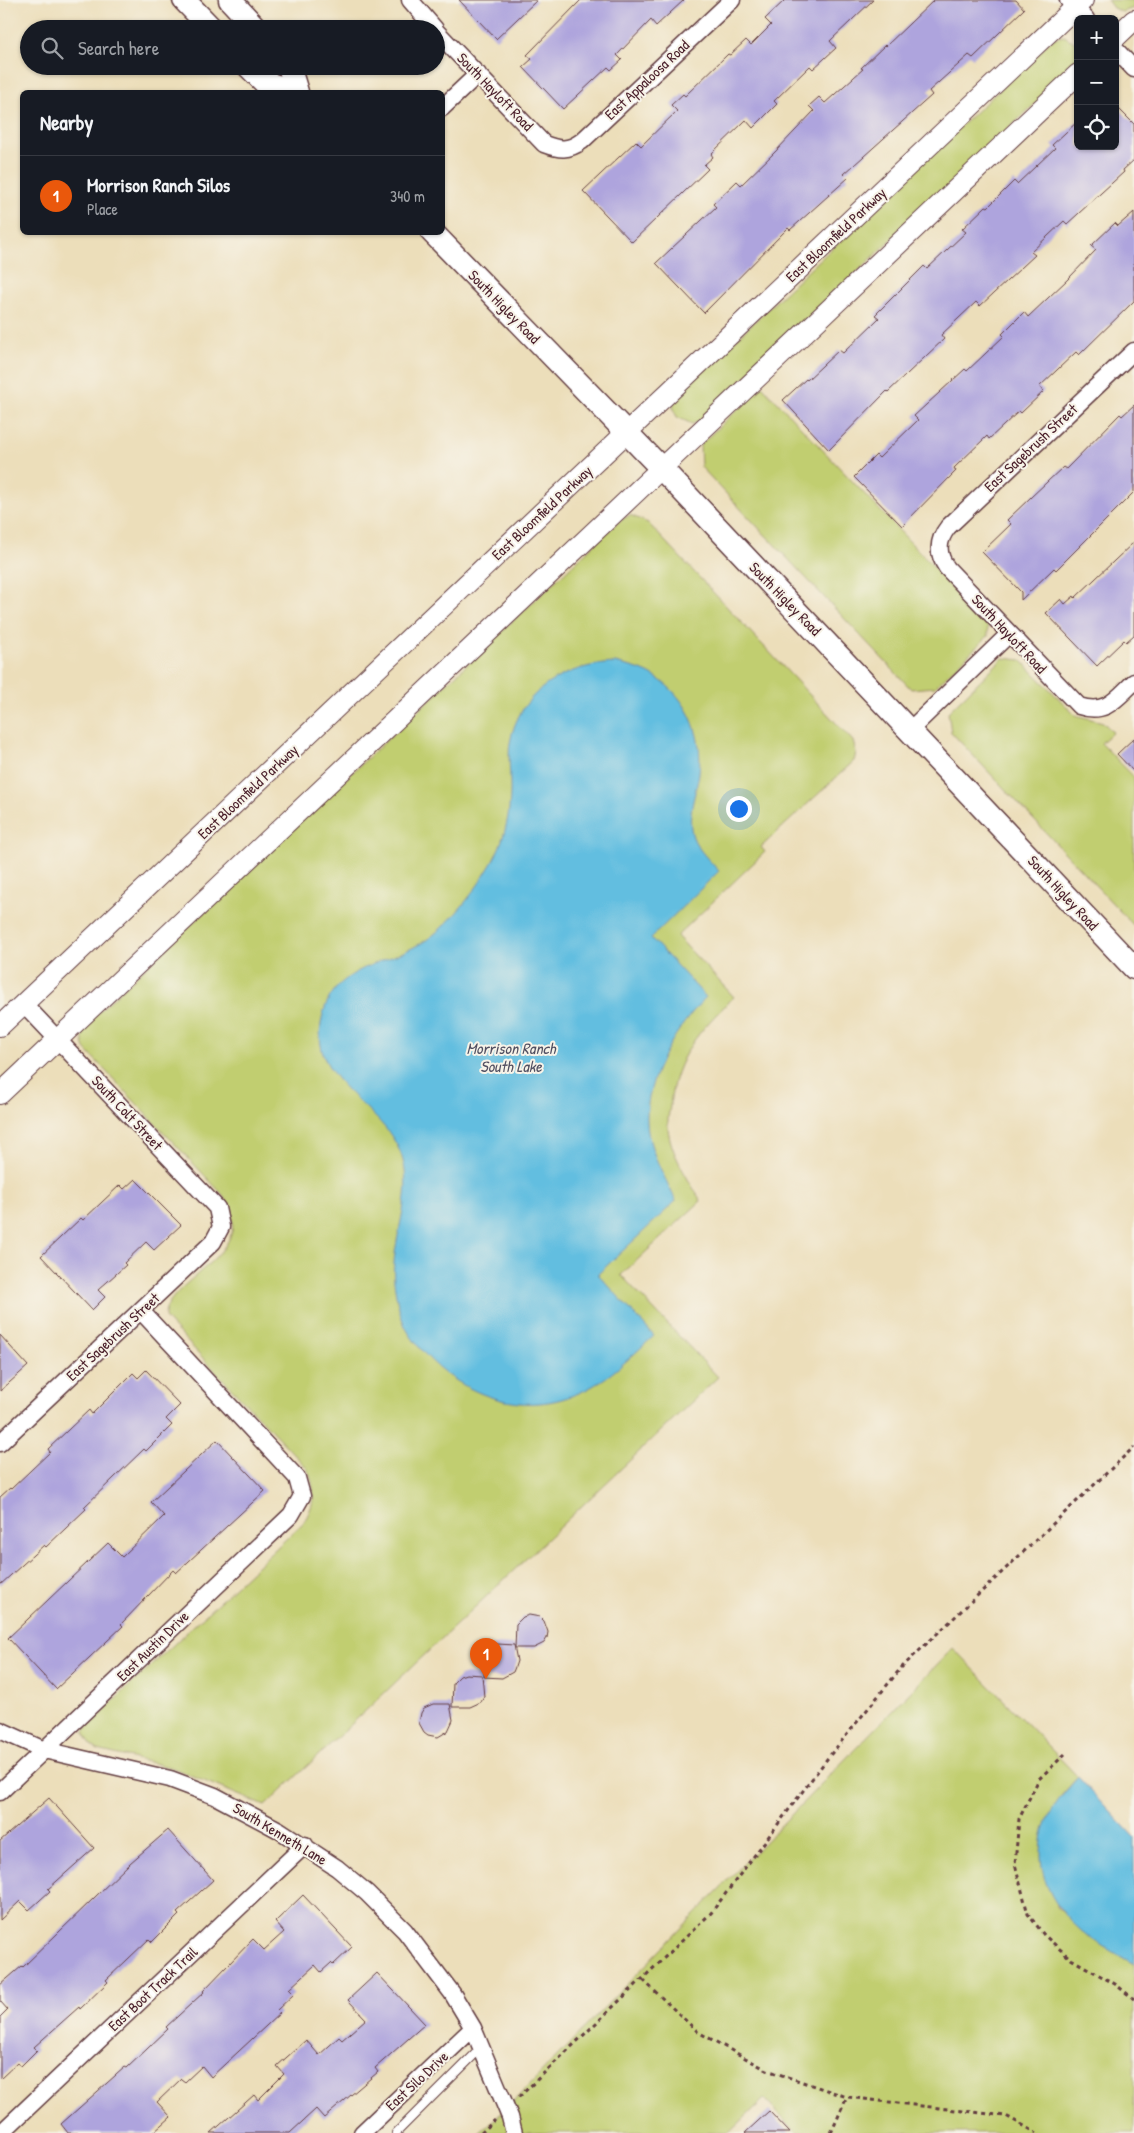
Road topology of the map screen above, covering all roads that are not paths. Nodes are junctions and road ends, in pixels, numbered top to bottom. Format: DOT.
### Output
graph roads {
  1 [pos="184,0"];
  2 [pos="230,0"];
  3 [pos="410,0"];
  4 [pos="732,0"];
  5 [pos="1078,7"];
  6 [pos="203,20"];
  7 [pos="249,20"];
  8 [pos="427,20"];
  9 [pos="1134,20"];
  10 [pos="1119,34"];
  11 [pos="445,40"];
  12 [pos="1119,53"];
  13 [pos="1134,69"];
  14 [pos="478,74"];
  15 [pos="257,75"];
  16 [pos="292,75"];
  17 [pos="1074,78"];
  18 [pos="290,90"];
  19 [pos="296,90"];
  20 [pos="445,105"];
  21 [pos="557,149"];
  22 [pos="435,235"];
  23 [pos="1134,350"];
  24 [pos="627,433"];
  25 [pos="661,468"];
  26 [pos="939,552"];
  27 [pos="1009,634"];
  28 [pos="1134,682"];
  29 [pos="910,730"];
  30 [pos="1134,968"];
  31 [pos="24,1004"];
  32 [pos="0,1026"];
  33 [pos="58,1040"];
  34 [pos="0,1094"];
  35 [pos="221,1227"];
  36 [pos="141,1311"];
  37 [pos="0,1443"];
  38 [pos="0,1730"];
  39 [pos="44,1750"];
  40 [pos="0,1792"];
  41 [pos="305,1845"];
  42 [pos="473,2028"];
  43 [pos="480,2049"];
  44 [pos="1,2133"];
  45 [pos="362,2133"];
  46 [pos="396,2133"];
  47 [pos="514,2133"];
  1 -- 6 [label="main road"];
  2 -- 7 [label="main road"];
  3 -- 8 [label="street, South Hayloft Road"];
  4 -- 21 [label="street, East Appaloosa Road"];
  5 -- 24 [label="street, East Bloomfield Parkway"];
  9 -- 10 [label="street"];
  11 -- 14 [label="street, South Hayloft Road"];
  12 -- 13 [label="street"];
  14 -- 20 [label="street"];
  14 -- 21 [label="street, South Hayloft Road"];
  15 -- 18 [label="main road"];
  16 -- 19 [label="main road"];
  17 -- 25 [label="street"];
  22 -- 24 [label="main road, South Higley Road"];
  23 -- 26 [label="street, East Sagebrush Street"];
  24 -- 25 [label="main road, South Higley Road"];
  24 -- 31 [label="street, East Bloomfield Parkway"];
  25 -- 29 [label="main road, South Higley Road"];
  25 -- 33 [label="street"];
  26 -- 27 [label="street, South Hayloft Road"];
  27 -- 28 [label="street, South Hayloft Road"];
  27 -- 29 [label="street"];
  29 -- 30 [label="main road, South Higley Road"];
  31 -- 32 [label="street, East Bloomfield Parkway"];
  31 -- 33 [label="street, South Colt Street"];
  33 -- 34 [label="street"];
  33 -- 35 [label="street, South Colt Street"];
  35 -- 36 [label="street, East Sagebrush Street"];
  36 -- 37 [label="street, East Sagebrush Street"];
  36 -- 39 [label="street, East Austin Drive"];
  38 -- 39 [label="street, South Kenneth Lane"];
  39 -- 40 [label="street, East Austin Drive"];
  39 -- 41 [label="street, South Kenneth Lane"];
  41 -- 42 [label="street, South Kenneth Lane"];
  41 -- 44 [label="street, East Boot Track Trail"];
  42 -- 43 [label="street, South Kenneth Lane"];
  42 -- 45 [label="street, East Silo Drive"];
  43 -- 46 [label="lane"];
  43 -- 47 [label="street, South Kenneth Lane"];
}
